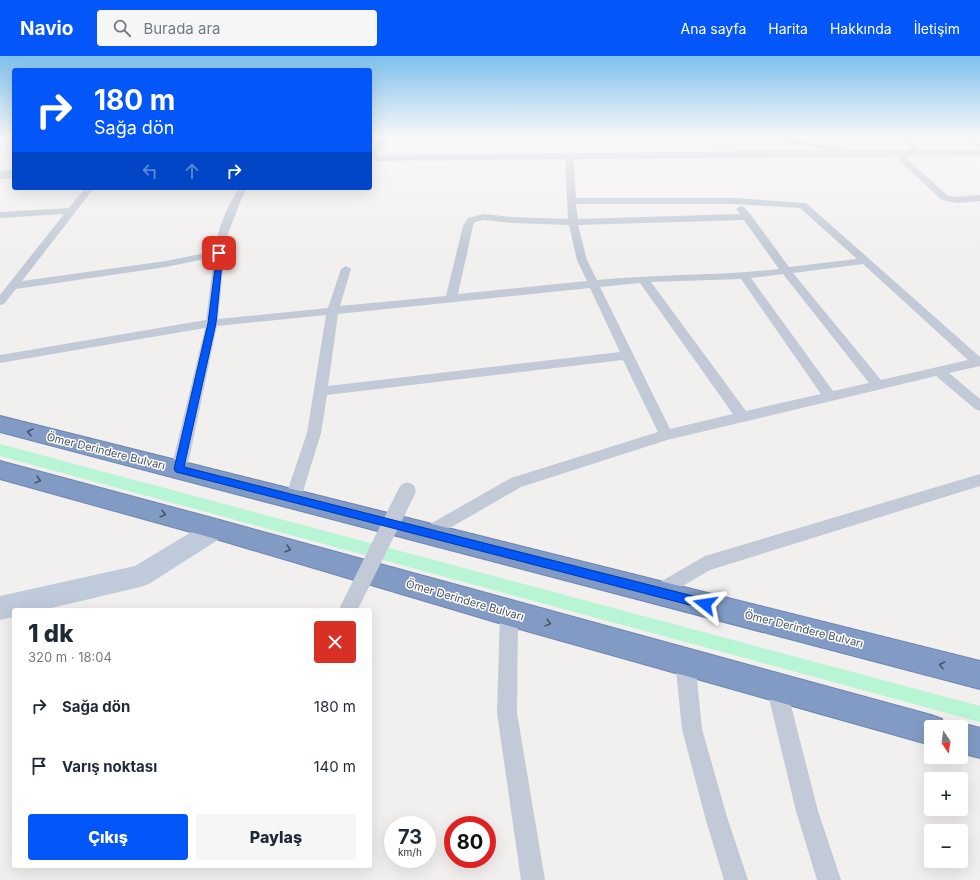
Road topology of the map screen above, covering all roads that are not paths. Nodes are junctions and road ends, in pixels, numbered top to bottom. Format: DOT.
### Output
graph roads {
  1 [pos="571,176"];
  2 [pos="921,176"];
  3 [pos="88,190"];
  4 [pos="242,190"];
  5 [pos="980,198"];
  6 [pos="572,201"];
  7 [pos="734,201"];
  8 [pos="71,212"];
  9 [pos="0,215"];
  10 [pos="748,217"];
  11 [pos="573,222"];
  12 [pos="219,253"];
  13 [pos="866,261"];
  14 [pos="346,269"];
  15 [pos="786,271"];
  16 [pos="744,276"];
  17 [pos="643,279"];
  18 [pos="593,284"];
  19 [pos="12,286"];
  20 [pos="451,299"];
  21 [pos="0,302"];
  22 [pos="333,310"];
  23 [pos="212,323"];
  24 [pos="627,355"];
  25 [pos="0,359"];
  26 [pos="979,362"];
  27 [pos="940,372"];
  28 [pos="878,386"];
  29 [pos="321,391"];
  30 [pos="830,397"];
  31 [pos="980,406"];
  32 [pos="743,417"];
  33 [pos="0,424"];
  34 [pos="666,436"];
  35 [pos="179,469"];
  36 [pos="0,470"];
  37 [pos="980,480"];
  38 [pos="407,491"];
  39 [pos="293,498"];
  40 [pos="216,529"];
  41 [pos="428,533"];
  42 [pos="659,592"];
  43 [pos="0,608"];
  44 [pos="349,608"];
  45 [pos="509,613"];
  46 [pos="685,660"];
  47 [pos="980,675"];
  48 [pos="776,686"];
  49 [pos="924,728"];
  50 [pos="968,740"];
  51 [pos="980,744"];
  52 [pos="533,880"];
  53 [pos="736,880"];
  54 [pos="829,880"];
  1 -- 6 [label="street"];
  2 -- 5 [label="street"];
  3 -- 8 [label="street"];
  4 -- 12 [label="street"];
  6 -- 7 [label="street"];
  6 -- 11 [label="street"];
  7 -- 10 [label="street"];
  7 -- 13 [label="street"];
  8 -- 9 [label="street"];
  8 -- 19 [label="street"];
  10 -- 11 [label="street"];
  10 -- 15 [label="street"];
  11 -- 18 [label="street"];
  11 -- 20 [label="street"];
  12 -- 19 [label="street"];
  12 -- 23 [label="street"];
  13 -- 15 [label="street"];
  13 -- 26 [label="street"];
  14 -- 22 [label="street"];
  15 -- 16 [label="street"];
  15 -- 28 [label="street"];
  16 -- 17 [label="street"];
  16 -- 30 [label="street"];
  17 -- 18 [label="street"];
  17 -- 32 [label="street"];
  18 -- 20 [label="street"];
  18 -- 24 [label="street"];
  19 -- 21 [label="street"];
  20 -- 22 [label="street"];
  22 -- 23 [label="street"];
  22 -- 29 [label="street"];
  23 -- 25 [label="street"];
  23 -- 35 [label="street"];
  24 -- 29 [label="street"];
  24 -- 34 [label="street"];
  26 -- 27 [label="street"];
  27 -- 28 [label="street"];
  27 -- 31 [label="street"];
  28 -- 30 [label="street"];
  29 -- 39 [label="street"];
  30 -- 32 [label="street"];
  32 -- 34 [label="street"];
  35 -- 33 [label="highway, Ömer Derindere Bulvarı, one-way"];
  34 -- 41 [label="street"];
  35 -- 39 [label="highway, Ömer Derindere Bulvarı"];
  36 -- 40 [label="highway, Ömer Derindere Bulvarı, one-way"];
  37 -- 42 [label="street"];
  38 -- 44 [label="street, bridge"];
  39 -- 41 [label="highway, Ömer Derindere Bulvarı"];
  40 -- 43 [label="main road"];
  40 -- 45 [label="highway, Ömer Derindere Bulvarı, one-way"];
  41 -- 42 [label="highway, Ömer Derindere Bulvarı"];
  47 -- 42 [label="highway, Ömer Derindere Bulvarı, one-way"];
  45 -- 46 [label="highway, Ömer Derindere Bulvarı, one-way"];
  45 -- 52 [label="street"];
  46 -- 48 [label="highway, Ömer Derindere Bulvarı"];
  46 -- 53 [label="street"];
  48 -- 49 [label="highway, Ömer Derindere Bulvarı"];
  48 -- 54 [label="street"];
  50 -- 51 [label="highway"];
}
